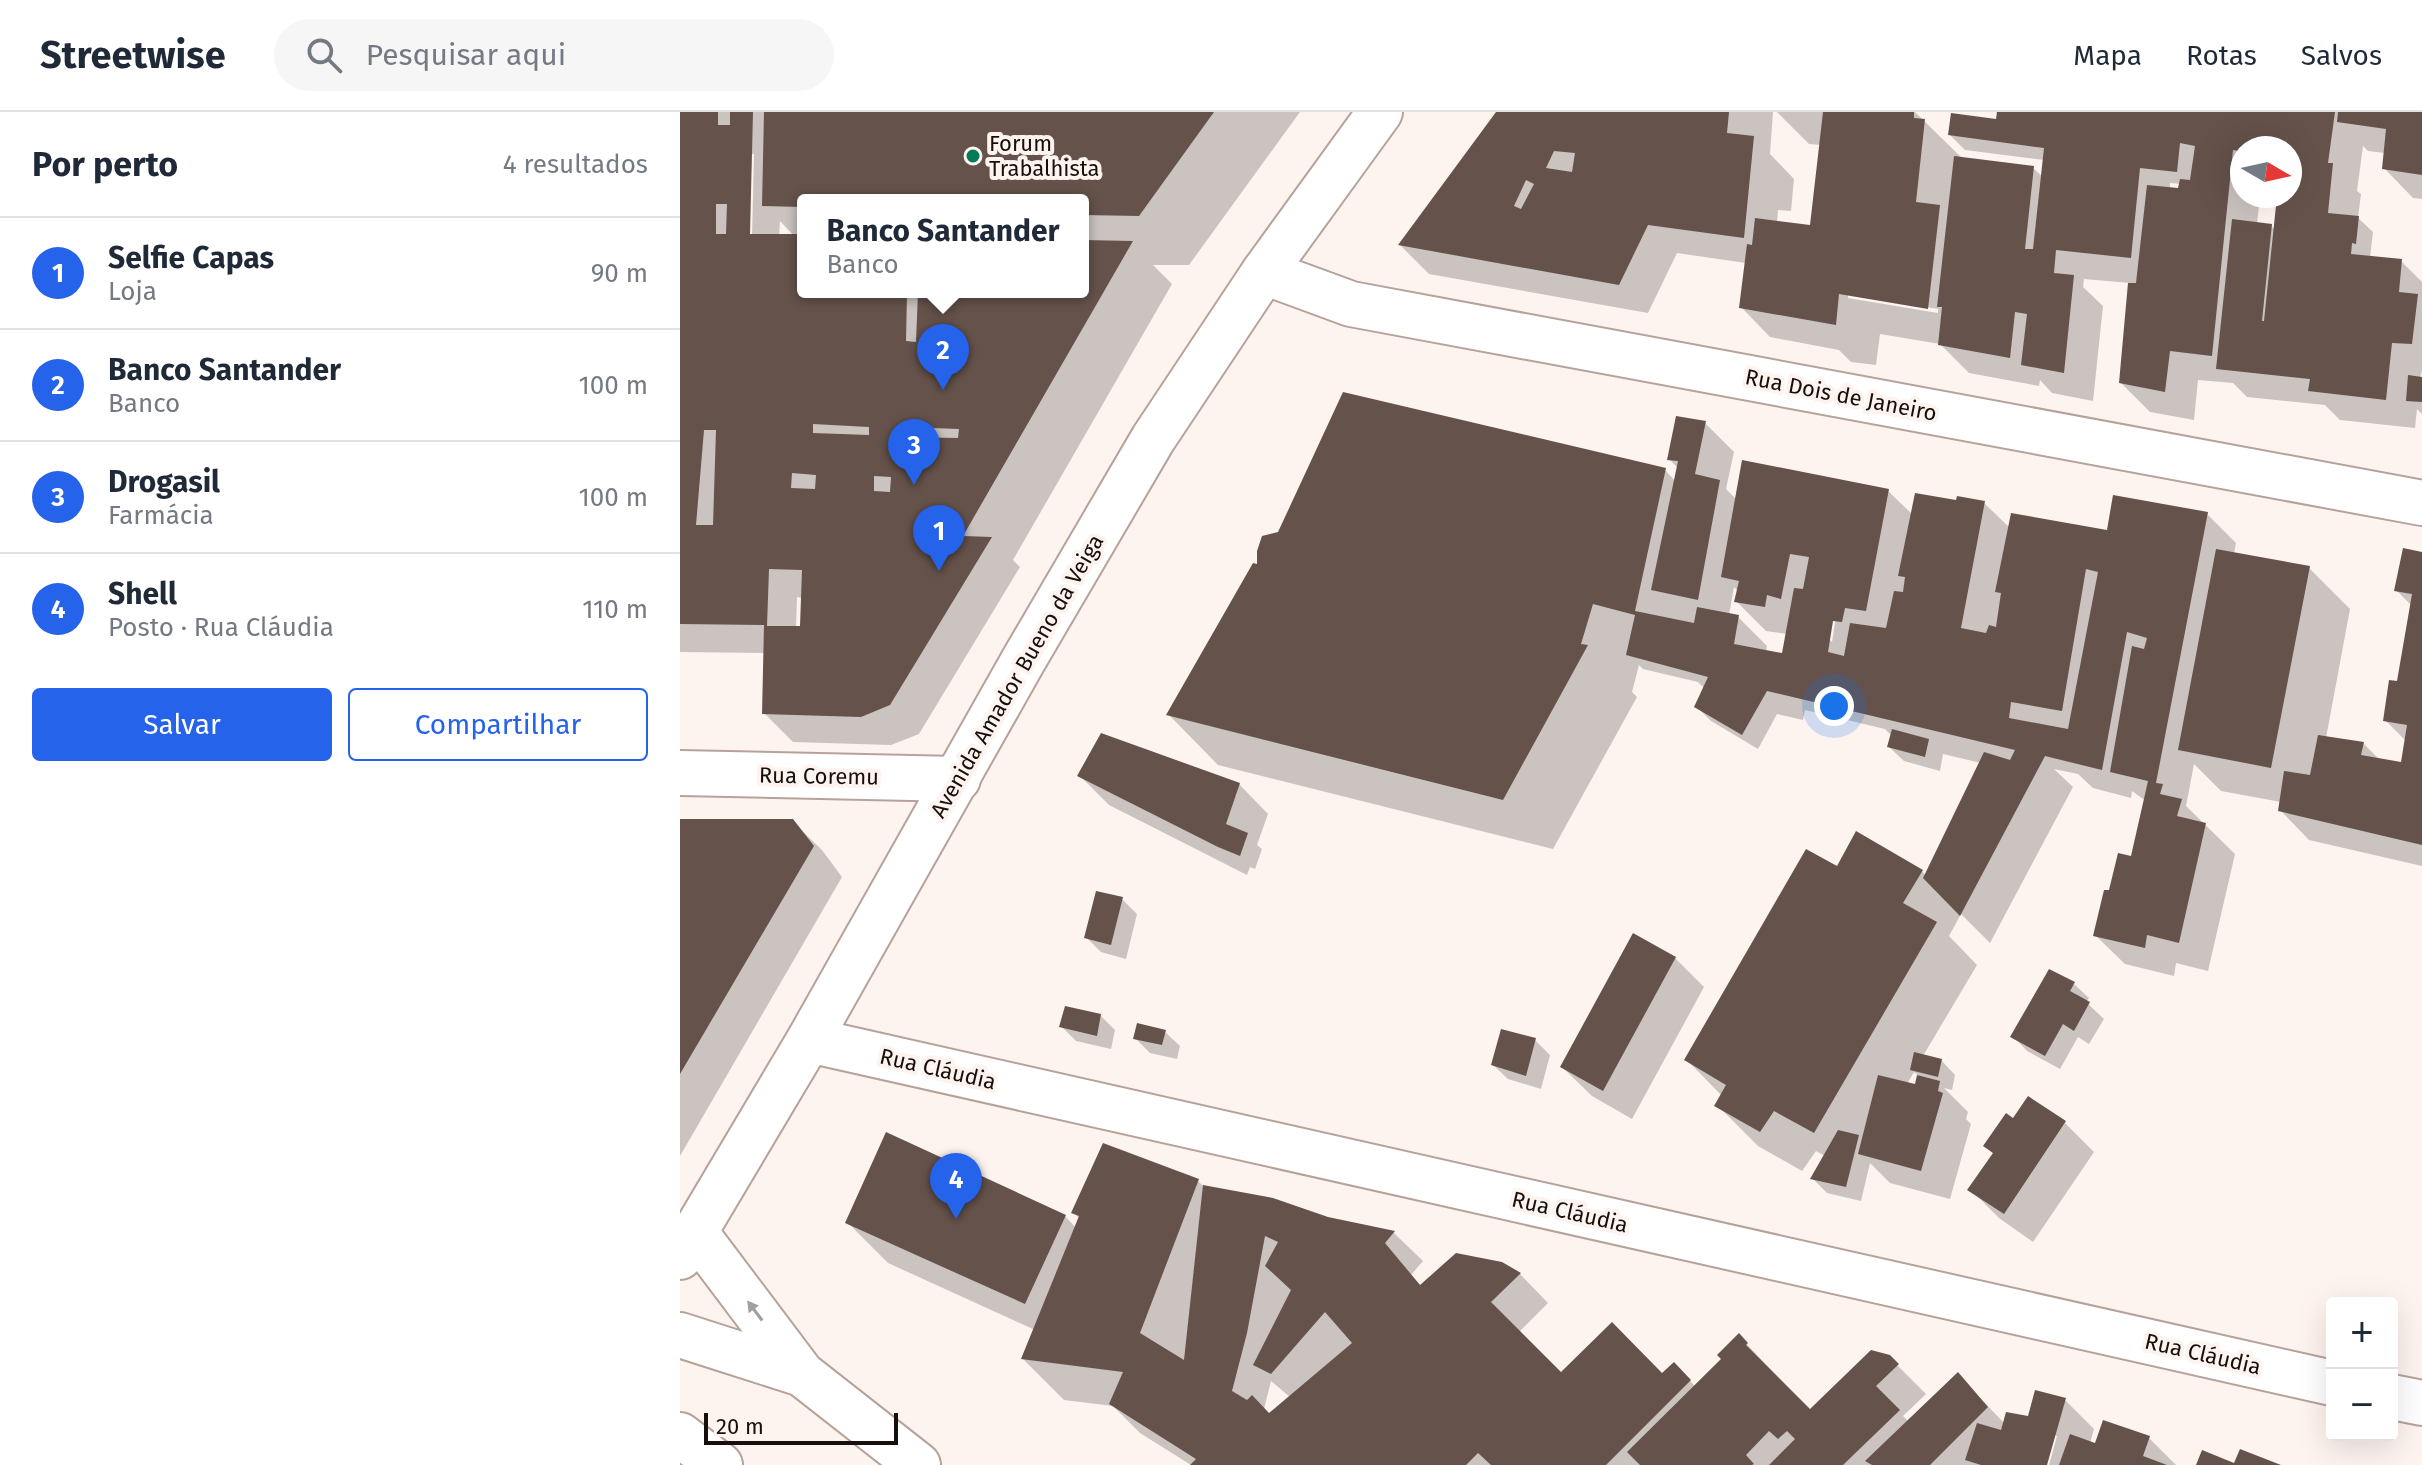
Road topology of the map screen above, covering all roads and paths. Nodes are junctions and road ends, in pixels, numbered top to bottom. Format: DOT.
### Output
graph roads {
  1 [pos="1380,112"];
  2 [pos="1264,272"];
  3 [pos="2422,503"];
  4 [pos="680,773"];
  5 [pos="958,779"];
  6 [pos="809,1040"];
  7 [pos="688,1244"];
  8 [pos="680,1335"];
  9 [pos="802,1374"];
  10 [pos="2326,1382"];
  11 [pos="2398,1398"];
  12 [pos="2422,1403"];
  13 [pos="680,1435"];
  14 [pos="720,1465"];
  15 [pos="918,1465"];
  1 -- 2 [label="street, Avenida Amador Bueno da Veiga"];
  2 -- 3 [label="street, Rua Dois de Janeiro"];
  2 -- 5 [label="street, Avenida Amador Bueno da Veiga"];
  4 -- 5 [label="street, Rua Coremu"];
  5 -- 6 [label="street, Avenida Amador Bueno da Veiga"];
  6 -- 7 [label="street, Avenida Amador Bueno da Veiga"];
  6 -- 10 [label="street, Rua Cláudia"];
  9 -- 7 [label="street, one-way"];
  8 -- 9 [label="street"];
  9 -- 15 [label="street"];
  11 -- 12 [label="street"];
  13 -- 14 [label="street"];
}
